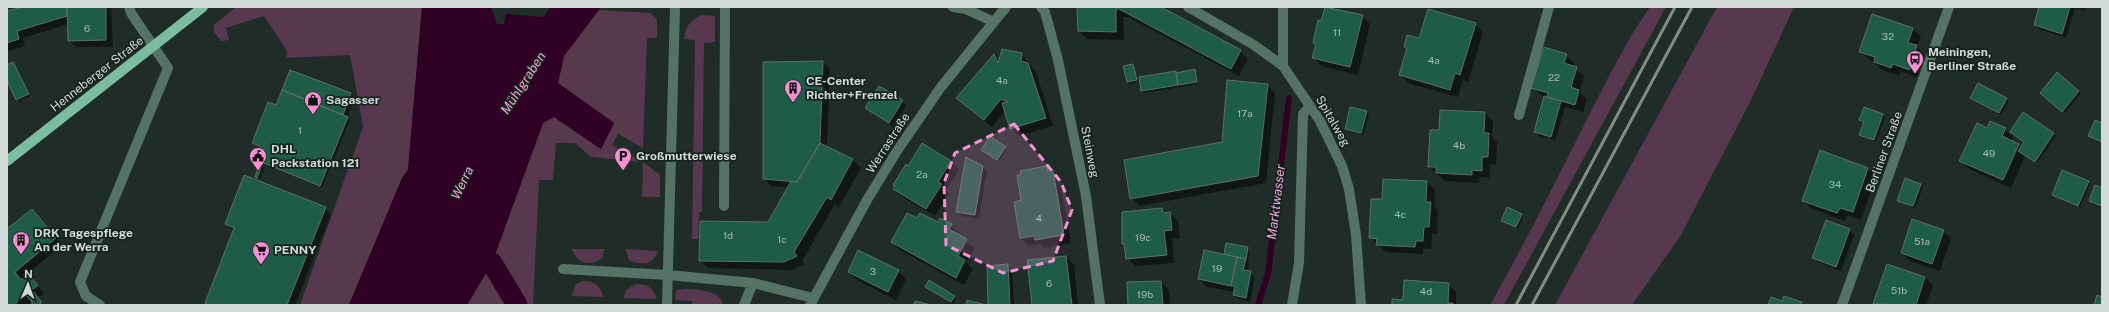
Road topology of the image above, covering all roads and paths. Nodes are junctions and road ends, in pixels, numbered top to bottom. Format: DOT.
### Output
graph roads {
  1 [pos="129,7"];
  2 [pos="203,7"];
  3 [pos="675,7"];
  4 [pos="725,7"];
  5 [pos="953,7"];
  6 [pos="1006,7"];
  7 [pos="1042,7"];
  8 [pos="1188,7"];
  9 [pos="1283,7"];
  10 [pos="1549,7"];
  11 [pos="1949,7"];
  12 [pos="994,22"];
  13 [pos="153,47"];
  14 [pos="1283,66"];
  15 [pos="1310,106"];
  16 [pos="1519,115"];
  17 [pos="7,161"];
  18 [pos="724,206"];
  19 [pos="563,269"];
  20 [pos="668,275"];
  21 [pos="753,283"];
  22 [pos="811,301"];
  23 [pos="100,305"];
  24 [pos="667,305"];
  25 [pos="744,305"];
  26 [pos="1100,305"];
  27 [pos="1292,305"];
  28 [pos="1361,305"];
  29 [pos="1842,305"];
  1 -- 13 [label="street"];
  2 -- 13 [label="main road, Henneberger Straße"];
  3 -- 20 [label="street"];
  4 -- 18 [label="street"];
  5 -- 12 [label="street"];
  6 -- 12 [label="street, Werrastraße"];
  7 -- 26 [label="street, Steinweg"];
  8 -- 14 [label="street, Spitalweg"];
  9 -- 14 [label="street"];
  10 -- 16 [label="street"];
  11 -- 29 [label="street, Berliner Straße"];
  12 -- 22 [label="street, Werrastraße"];
  13 -- 17 [label="main road, Henneberger Straße"];
  13 -- 23 [label="street"];
  14 -- 15 [label="street, Spitalweg"];
  15 -- 27 [label="street"];
  15 -- 28 [label="street, Spitalweg"];
  19 -- 20 [label="street"];
  20 -- 21 [label="street"];
  20 -- 24 [label="street"];
  21 -- 22 [label="street"];
  21 -- 25 [label="street"];
}
